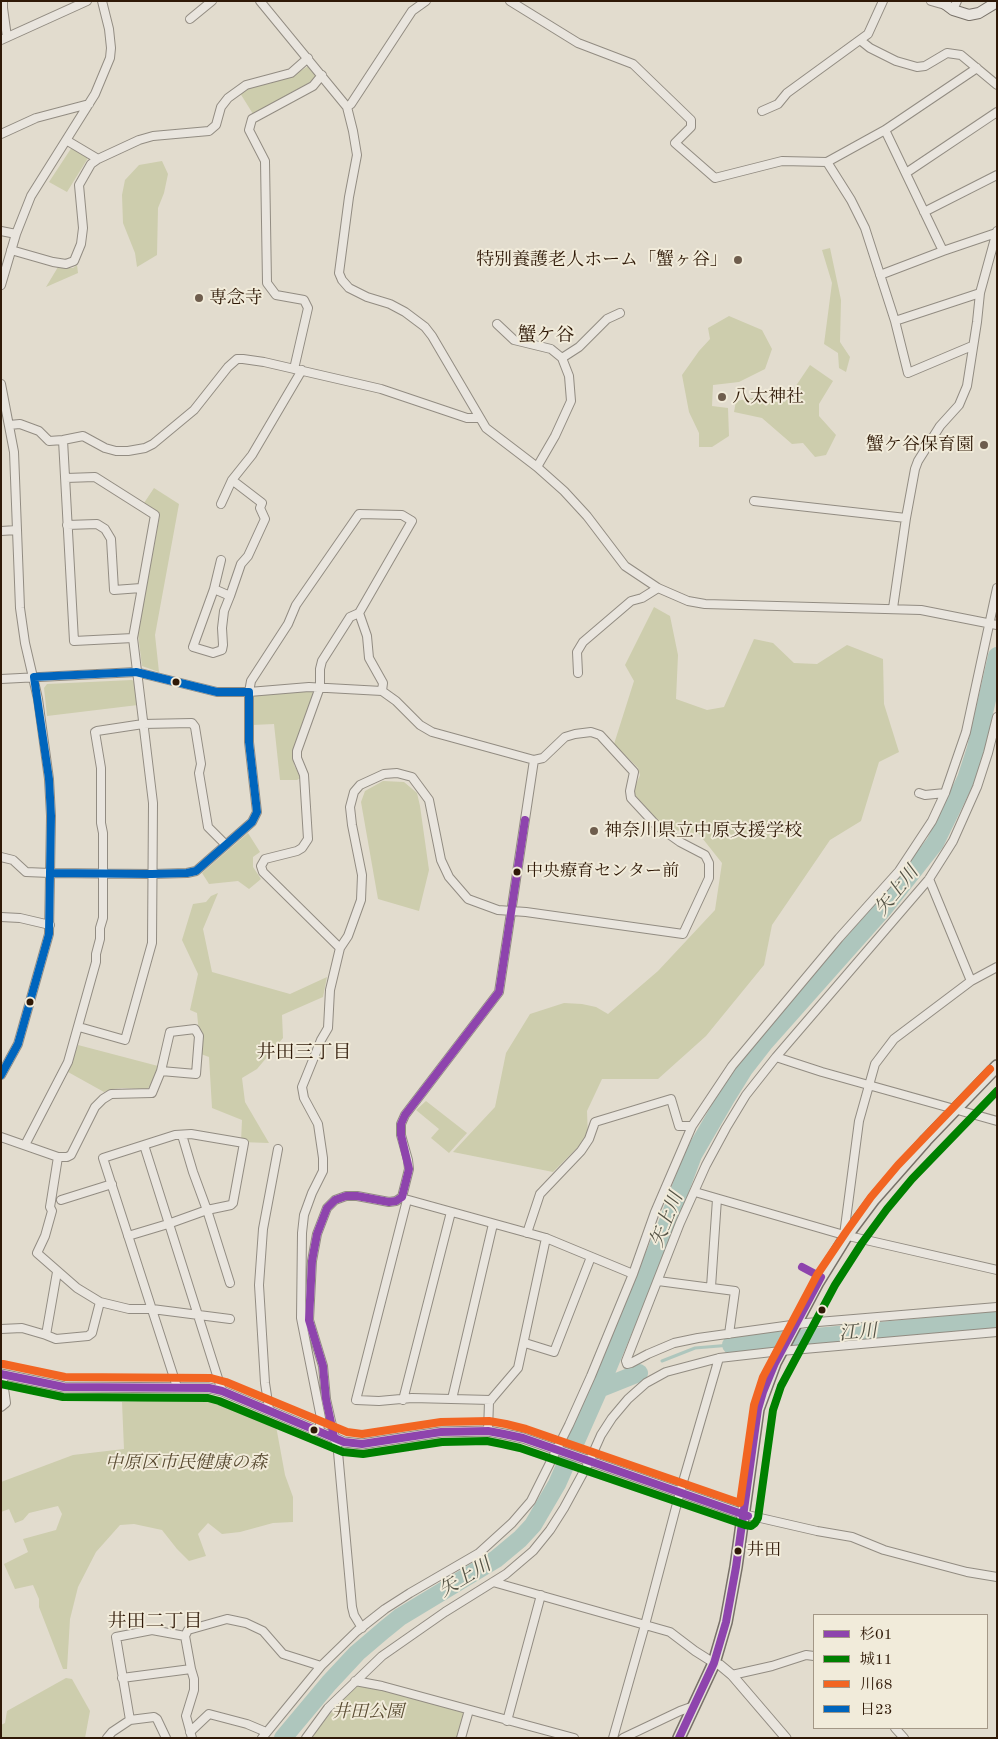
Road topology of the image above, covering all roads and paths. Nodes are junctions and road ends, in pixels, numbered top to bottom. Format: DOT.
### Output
graph roads {
  1 [pos="4,1"];
  2 [pos="87,1"];
  3 [pos="102,1"];
  4 [pos="212,1"];
  5 [pos="260,1"];
  6 [pos="426,1"];
  7 [pos="510,1"];
  8 [pos="883,1"];
  9 [pos="931,1"];
  10 [pos="997,2"];
  11 [pos="949,4"];
  12 [pos="190,19"];
  13 [pos="4,38"];
  14 [pos="860,40"];
  15 [pos="308,58"];
  16 [pos="977,68"];
  17 [pos="322,75"];
  18 [pos="997,85"];
  19 [pos="89,104"];
  20 [pos="347,107"];
  21 [pos="762,111"];
  22 [pos="997,112"];
  23 [pos="885,130"];
  24 [pos="1,134"];
  25 [pos="66,140"];
  26 [pos="98,160"];
  27 [pos="826,162"];
  28 [pos="906,173"];
  29 [pos="997,175"];
  30 [pos="924,212"];
  31 [pos="1,231"];
  32 [pos="997,232"];
  33 [pos="16,234"];
  34 [pos="11,250"];
  35 [pos="943,250"];
  36 [pos="4,266"];
  37 [pos="880,275"];
  38 [pos="1,285"];
  39 [pos="980,293"];
  40 [pos="620,313"];
  41 [pos="894,321"];
  42 [pos="497,324"];
  43 [pos="972,346"];
  44 [pos="562,358"];
  45 [pos="298,369"];
  46 [pos="1,384"];
  47 [pos="3,410"];
  48 [pos="479,418"];
  49 [pos="9,425"];
  50 [pos="63,440"];
  51 [pos="537,467"];
  52 [pos="66,478"];
  53 [pos="232,480"];
  54 [pos="754,501"];
  55 [pos="222,504"];
  56 [pos="906,518"];
  57 [pos="67,525"];
  58 [pos="17,530"];
  59 [pos="1,531"];
  60 [pos="221,560"];
  61 [pos="141,588"];
  62 [pos="658,588"];
  63 [pos="997,588"];
  64 [pos="214,589"];
  65 [pos="230,596"];
  66 [pos="893,608"];
  67 [pos="359,613"];
  68 [pos="993,624"];
  69 [pos="133,638"];
  70 [pos="136,672"];
  71 [pos="578,673"];
  72 [pos="34,677"];
  73 [pos="1,679"];
  74 [pos="320,687"];
  75 [pos="382,691"];
  76 [pos="249,692"];
  77 [pos="997,717"];
  78 [pos="143,724"];
  79 [pos="534,760"];
  80 [pos="919,793"];
  81 [pos="945,793"];
  82 [pos="226,845"];
  83 [pos="1,857"];
  84 [pos="50,873"];
  85 [pos="102,873"];
  86 [pos="152,874"];
  87 [pos="929,878"];
  88 [pos="512,911"];
  89 [pos="1,917"];
  90 [pos="50,926"];
  91 [pos="340,948"];
  92 [pos="997,967"];
  93 [pos="971,981"];
  94 [pos="79,1027"];
  95 [pos="776,1057"];
  96 [pos="997,1066"];
  97 [pos="161,1071"];
  98 [pos="1,1075"];
  99 [pos="997,1076"];
  100 [pos="869,1084"];
  101 [pos="959,1110"];
  102 [pos="997,1121"];
  103 [pos="692,1126"];
  104 [pos="182,1135"];
  105 [pos="1,1137"];
  106 [pos="25,1145"];
  107 [pos="144,1145"];
  108 [pos="278,1149"];
  109 [pos="58,1157"];
  110 [pos="112,1184"];
  111 [pos="694,1192"];
  112 [pos="405,1199"];
  113 [pos="717,1199"];
  114 [pos="61,1200"];
  115 [pos="207,1210"];
  116 [pos="451,1212"];
  117 [pos="168,1224"];
  118 [pos="493,1224"];
  119 [pos="527,1233"];
  120 [pos="128,1236"];
  121 [pos="848,1236"];
  122 [pos="546,1238"];
  123 [pos="591,1257"];
  124 [pos="997,1270"];
  125 [pos="57,1272"];
  126 [pos="633,1274"];
  127 [pos="658,1281"];
  128 [pos="230,1283"];
  129 [pos="711,1287"];
  130 [pos="100,1302"];
  131 [pos="997,1308"];
  132 [pos="152,1310"];
  133 [pos="198,1315"];
  134 [pos="230,1320"];
  135 [pos="799,1324"];
  136 [pos="1,1329"];
  137 [pos="997,1332"];
  138 [pos="46,1334"];
  139 [pos="729,1334"];
  140 [pos="525,1343"];
  141 [pos="785,1350"];
  142 [pos="719,1358"];
  143 [pos="2,1378"];
  144 [pos="177,1387"];
  145 [pos="222,1391"];
  146 [pos="452,1399"];
  147 [pos="403,1400"];
  148 [pos="491,1400"];
  149 [pos="1,1406"];
  150 [pos="268,1410"];
  151 [pos="319,1431"];
  152 [pos="488,1431"];
  153 [pos="334,1437"];
  154 [pos="558,1451"];
  155 [pos="587,1461"];
  156 [pos="680,1492"];
  157 [pos="745,1515"];
  158 [pos="997,1577"];
  159 [pos="493,1582"];
  160 [pos="541,1595"];
  161 [pos="645,1625"];
  162 [pos="362,1628"];
  163 [pos="186,1636"];
  164 [pos="813,1656"];
  165 [pos="717,1664"];
  166 [pos="321,1666"];
  167 [pos="192,1669"];
  168 [pos="732,1674"];
  169 [pos="122,1678"];
  170 [pos="355,1681"];
  171 [pos="694,1706"];
  172 [pos="470,1710"];
  173 [pos="130,1720"];
  174 [pos="507,1721"];
  175 [pos="191,1735"];
  176 [pos="264,1735"];
  177 [pos="107,1738"];
  178 [pos="166,1738"];
  179 [pos="306,1738"];
  180 [pos="461,1738"];
  181 [pos="574,1738"];
  182 [pos="613,1738"];
  183 [pos="623,1738"];
  184 [pos="679,1738"];
  185 [pos="686,1738"];
  186 [pos="786,1738"];
  1 -- 13 [label="street"];
  2 -- 13 [label="street"];
  3 -- 19 [label="street"];
  4 -- 12 [label="street"];
  5 -- 15 [label="street"];
  6 -- 20 [label="street"];
  7 -- 27 [label="street"];
  8 -- 14 [label="street"];
  9 -- 11 [label="street"];
  10 -- 11 [label="main road"];
  14 -- 16 [label="street"];
  14 -- 21 [label="street"];
  15 -- 17 [label="street"];
  15 -- 26 [label="street"];
  16 -- 18 [label="street"];
  16 -- 23 [label="street"];
  17 -- 20 [label="street"];
  17 -- 45 [label="street"];
  19 -- 24 [label="street"];
  19 -- 25 [label="street"];
  20 -- 48 [label="street"];
  22 -- 28 [label="street"];
  23 -- 27 [label="street"];
  23 -- 28 [label="street"];
  25 -- 26 [label="street"];
  25 -- 33 [label="street"];
  26 -- 34 [label="street"];
  27 -- 37 [label="street"];
  28 -- 30 [label="street"];
  29 -- 30 [label="street"];
  30 -- 35 [label="street"];
  31 -- 33 [label="street"];
  32 -- 35 [label="street"];
  32 -- 39 [label="street"];
  33 -- 34 [label="street"];
  34 -- 36 [label="street"];
  35 -- 37 [label="street"];
  36 -- 38 [label="street"];
  37 -- 41 [label="street"];
  39 -- 41 [label="street"];
  39 -- 43 [label="street"];
  40 -- 44 [label="street"];
  41 -- 43 [label="street"];
  42 -- 44 [label="street"];
  43 -- 56 [label="street"];
  44 -- 51 [label="street"];
  45 -- 48 [label="street"];
  45 -- 50 [label="street"];
  45 -- 53 [label="street"];
  46 -- 47 [label="street"];
  47 -- 49 [label="street"];
  48 -- 51 [label="street"];
  49 -- 50 [label="street"];
  49 -- 58 [label="street"];
  50 -- 52 [label="street"];
  51 -- 62 [label="street"];
  52 -- 57 [label="street"];
  52 -- 61 [label="street"];
  53 -- 55 [label="street"];
  53 -- 65 [label="street"];
  54 -- 56 [label="street"];
  56 -- 66 [label="street"];
  57 -- 61 [label="street"];
  57 -- 69 [label="street"];
  58 -- 59 [label="street"];
  58 -- 72 [label="street"];
  60 -- 64 [label="street"];
  61 -- 69 [label="street"];
  62 -- 66 [label="street"];
  62 -- 71 [label="street"];
  63 -- 68 [label="street"];
  64 -- 65 [label="street"];
  64 -- 65 [label="street"];
  66 -- 68 [label="street"];
  67 -- 74 [label="street"];
  67 -- 75 [label="street"];
  67 -- 76 [label="street"];
  68 -- 81 [label="street"];
  69 -- 70 [label="street"];
  70 -- 72 [label="street"];
  70 -- 76 [label="street"];
  70 -- 78 [label="street"];
  72 -- 73 [label="street"];
  72 -- 84 [label="street"];
  74 -- 75 [label="street"];
  74 -- 76 [label="street"];
  74 -- 91 [label="street"];
  75 -- 79 [label="street"];
  76 -- 82 [label="street"];
  77 -- 87 [label="street"];
  78 -- 82 [label="street"];
  78 -- 85 [label="street"];
  78 -- 86 [label="street"];
  79 -- 88 [label="street"];
  79 -- 88 [label="street"];
  80 -- 81 [label="street"];
  81 -- 103 [label="street"];
  82 -- 86 [label="street"];
  83 -- 84 [label="street"];
  84 -- 85 [label="street"];
  84 -- 90 [label="street"];
  85 -- 86 [label="street"];
  85 -- 94 [label="street"];
  86 -- 94 [label="street"];
  87 -- 93 [label="street"];
  87 -- 95 [label="street"];
  88 -- 91 [label="street"];
  88 -- 112 [label="street"];
  89 -- 90 [label="street"];
  90 -- 98 [label="street"];
  91 -- 151 [label="street"];
  92 -- 93 [label="street"];
  93 -- 100 [label="street"];
  94 -- 106 [label="street"];
  95 -- 100 [label="street"];
  95 -- 111 [label="street"];
  96 -- 101 [label="main road"];
  97 -- 97 [label="street"];
  97 -- 109 [label="street"];
  99 -- 101 [label="main road"];
  100 -- 101 [label="street"];
  100 -- 121 [label="street"];
  101 -- 102 [label="street"];
  101 -- 121 [label="main road"];
  103 -- 119 [label="street"];
  103 -- 126 [label="street"];
  104 -- 107 [label="street"];
  104 -- 115 [label="street"];
  104 -- 115 [label="street"];
  105 -- 106 [label="street"];
  106 -- 109 [label="street"];
  107 -- 110 [label="street"];
  107 -- 117 [label="street"];
  108 -- 150 [label="street"];
  109 -- 125 [label="street"];
  110 -- 114 [label="street"];
  110 -- 120 [label="street"];
  111 -- 113 [label="street"];
  111 -- 127 [label="street"];
  112 -- 116 [label="street"];
  112 -- 147 [label="street"];
  112 -- 153 [label="street"];
  113 -- 121 [label="street"];
  113 -- 129 [label="street"];
  115 -- 117 [label="street"];
  115 -- 128 [label="street"];
  116 -- 118 [label="street"];
  116 -- 147 [label="street"];
  117 -- 120 [label="street"];
  117 -- 133 [label="street"];
  118 -- 119 [label="street"];
  118 -- 146 [label="street"];
  119 -- 122 [label="street"];
  120 -- 132 [label="street"];
  121 -- 124 [label="street"];
  121 -- 135 [label="main road"];
  122 -- 123 [label="street"];
  122 -- 140 [label="street"];
  123 -- 126 [label="street"];
  123 -- 140 [label="street"];
  125 -- 130 [label="street"];
  125 -- 138 [label="street"];
  126 -- 154 [label="street"];
  127 -- 129 [label="street"];
  127 -- 139 [label="street"];
  129 -- 139 [label="street"];
  130 -- 132 [label="street"];
  130 -- 138 [label="street"];
  131 -- 135 [label="street"];
  132 -- 133 [label="street"];
  132 -- 144 [label="street"];
  133 -- 134 [label="street"];
  133 -- 145 [label="street"];
  135 -- 139 [label="street"];
  135 -- 141 [label="main road"];
  136 -- 138 [label="street"];
  137 -- 141 [label="street"];
  140 -- 148 [label="street"];
  141 -- 142 [label="street"];
  141 -- 157 [label="main road"];
  142 -- 155 [label="street"];
  142 -- 156 [label="street"];
  143 -- 144 [label="street"];
  143 -- 149 [label="street"];
  144 -- 145 [label="street"];
  145 -- 150 [label="street"];
  146 -- 147 [label="street"];
  146 -- 148 [label="street"];
  148 -- 152 [label="street"];
  150 -- 151 [label="street"];
  151 -- 153 [label="street"];
  152 -- 153 [label="street"];
  152 -- 154 [label="street"];
  153 -- 162 [label="street"];
  154 -- 155 [label="street"];
  154 -- 162 [label="street"];
  155 -- 156 [label="street"];
  155 -- 159 [label="street"];
  156 -- 157 [label="street"];
  156 -- 161 [label="street"];
  157 -- 158 [label="street"];
  157 -- 165 [label="main road"];
  159 -- 160 [label="street"];
  159 -- 170 [label="street"];
  160 -- 161 [label="street"];
  160 -- 174 [label="street"];
  161 -- 165 [label="street"];
  161 -- 182 [label="street"];
  162 -- 166 [label="street"];
  163 -- 166 [label="street"];
  163 -- 167 [label="street"];
  163 -- 169 [label="street"];
  164 -- 168 [label="street"];
  165 -- 168 [label="street"];
  165 -- 171 [label="main road"];
  165 -- 185 [label="main road"];
  166 -- 176 [label="street"];
  167 -- 169 [label="street"];
  167 -- 175 [label="street"];
  168 -- 186 [label="street"];
  169 -- 173 [label="street"];
  170 -- 172 [label="street"];
  170 -- 179 [label="street"];
  171 -- 183 [label="street"];
  171 -- 184 [label="main road"];
  172 -- 174 [label="street"];
  172 -- 180 [label="street"];
  173 -- 177 [label="street"];
  173 -- 178 [label="street"];
  174 -- 181 [label="street"];
  175 -- 176 [label="street"];
}
